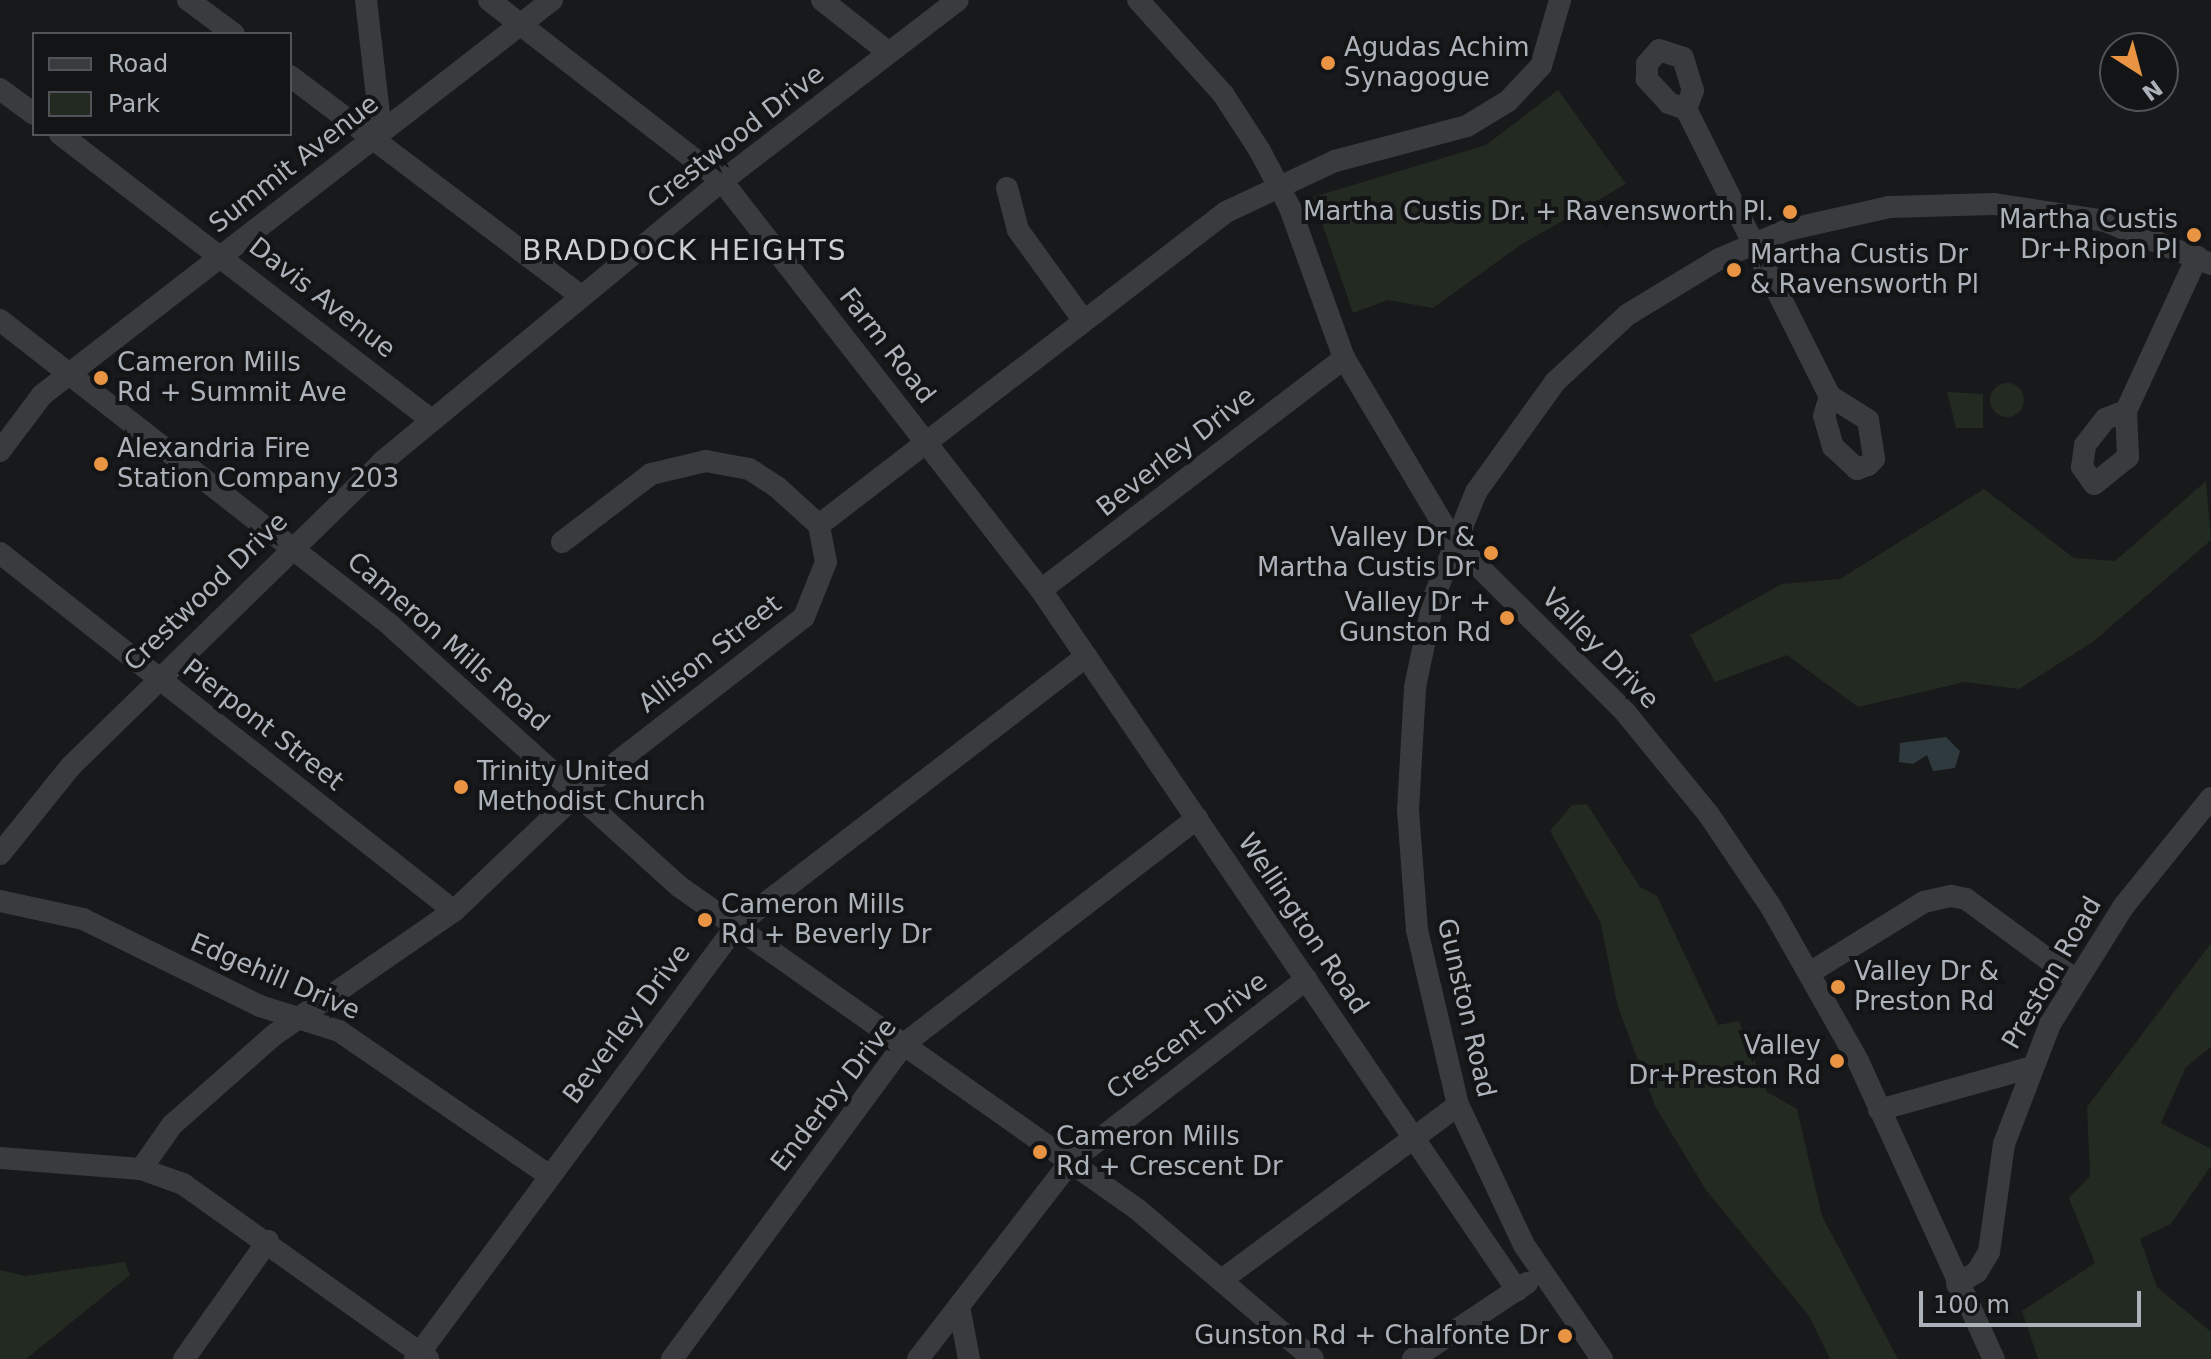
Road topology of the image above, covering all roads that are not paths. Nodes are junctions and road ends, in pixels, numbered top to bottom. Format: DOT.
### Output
graph roads {
  1 [pos="188,0"];
  2 [pos="366,0"];
  3 [pos="489,0"];
  4 [pos="552,0"];
  5 [pos="822,0"];
  6 [pos="958,0"];
  7 [pos="1138,0"];
  8 [pos="1560,0"];
  9 [pos="521,25"];
  10 [pos="231,32"];
  11 [pos="889,53"];
  12 [pos="292,77"];
  13 [pos="0,89"];
  14 [pos="1686,109"];
  15 [pos="32,113"];
  16 [pos="377,134"];
  17 [pos="63,136"];
  18 [pos="722,181"];
  19 [pos="1280,187"];
  20 [pos="1007,188"];
  21 [pos="1752,243"];
  22 [pos="223,256"];
  23 [pos="2204,261"];
  24 [pos="580,295"];
  25 [pos="1081,317"];
  26 [pos="0,320"];
  27 [pos="1344,358"];
  28 [pos="73,375"];
  29 [pos="1830,396"];
  30 [pos="2126,411"];
  31 [pos="432,420"];
  32 [pos="924,440"];
  33 [pos="0,451"];
  34 [pos="819,525"];
  35 [pos="1453,541"];
  36 [pos="562,542"];
  37 [pos="293,545"];
  38 [pos="0,553"];
  39 [pos="1041,590"];
  40 [pos="1086,656"];
  41 [pos="158,678"];
  42 [pos="577,793"];
  43 [pos="2211,798"];
  44 [pos="1197,818"];
  45 [pos="0,854"];
  46 [pos="0,901"];
  47 [pos="454,911"];
  48 [pos="736,926"];
  49 [pos="1811,972"];
  50 [pos="1307,979"];
  51 [pos="2076,980"];
  52 [pos="297,1018"];
  53 [pos="904,1044"];
  54 [pos="2028,1068"];
  55 [pos="1458,1105"];
  56 [pos="1879,1110"];
  57 [pos="1413,1133"];
  58 [pos="0,1158"];
  59 [pos="1070,1162"];
  60 [pos="141,1169"];
  61 [pos="547,1174"];
  62 [pos="268,1241"];
  63 [pos="1540,1273"];
  64 [pos="1223,1279"];
  65 [pos="1957,1284"];
  66 [pos="1517,1290"];
  67 [pos="959,1306"];
  68 [pos="421,1356"];
  69 [pos="184,1359"];
  70 [pos="672,1359"];
  71 [pos="918,1359"];
  72 [pos="969,1359"];
  73 [pos="1313,1359"];
  74 [pos="1413,1359"];
  75 [pos="1602,1359"];
  76 [pos="1994,1359"];
  1 -- 10 [label="street"];
  2 -- 16 [label="street"];
  3 -- 9 [label="street, Farm Road"];
  4 -- 9 [label="street, Summit Avenue"];
  5 -- 11 [label="street"];
  6 -- 11 [label="street, Crestwood Drive"];
  7 -- 19 [label="street, Valley Drive"];
  8 -- 19 [label="street"];
  9 -- 16 [label="street, Summit Avenue"];
  9 -- 18 [label="street, Farm Road"];
  11 -- 18 [label="street, Crestwood Drive"];
  12 -- 16 [label="street"];
  13 -- 15 [label="street"];
  14 -- 21 [label="street"];
  16 -- 22 [label="street, Summit Avenue"];
  16 -- 24 [label="street"];
  17 -- 22 [label="street, Davis Avenue"];
  18 -- 24 [label="street, Crestwood Drive"];
  18 -- 32 [label="street, Farm Road"];
  19 -- 25 [label="street"];
  19 -- 27 [label="street, Valley Drive"];
  20 -- 25 [label="street"];
  21 -- 23 [label="street, Gunston Road"];
  21 -- 29 [label="street"];
  21 -- 35 [label="street, Gunston Road"];
  22 -- 28 [label="street, Summit Avenue"];
  22 -- 31 [label="street, Davis Avenue"];
  23 -- 30 [label="street"];
  24 -- 31 [label="street, Crestwood Drive"];
  25 -- 32 [label="street"];
  26 -- 28 [label="street, Cameron Mills Road"];
  27 -- 35 [label="street, Valley Drive"];
  27 -- 39 [label="street, Beverley Drive"];
  28 -- 33 [label="street, Summit Avenue"];
  28 -- 37 [label="street, Cameron Mills Road"];
  31 -- 37 [label="street, Crestwood Drive"];
  32 -- 34 [label="street"];
  32 -- 39 [label="street, Farm Road"];
  34 -- 36 [label="street"];
  34 -- 42 [label="street, Allison Street"];
  35 -- 49 [label="street, Valley Drive"];
  35 -- 55 [label="street, Gunston Road"];
  37 -- 41 [label="street, Crestwood Drive"];
  37 -- 42 [label="street, Cameron Mills Road"];
  38 -- 41 [label="street, Pierpont Street"];
  39 -- 40 [label="street, Wellington Road"];
  40 -- 44 [label="street, Wellington Road"];
  40 -- 48 [label="street, Beverley Drive"];
  41 -- 45 [label="street, Crestwood Drive"];
  41 -- 47 [label="street, Pierpont Street"];
  42 -- 47 [label="street, Allison Street"];
  42 -- 48 [label="street, Cameron Mills Road"];
  43 -- 51 [label="street, Preston Road"];
  44 -- 50 [label="street, Wellington Road"];
  44 -- 53 [label="street, Enderby Drive"];
  46 -- 52 [label="street, Edgehill Drive"];
  47 -- 52 [label="street, Allison Street"];
  48 -- 53 [label="street, Cameron Mills Road"];
  48 -- 61 [label="street, Beverley Drive"];
  49 -- 51 [label="street"];
  49 -- 56 [label="street, Valley Drive"];
  50 -- 57 [label="street, Wellington Road"];
  50 -- 59 [label="street, Crescent Drive"];
  51 -- 54 [label="street, Preston Road"];
  52 -- 60 [label="street, Allison Street"];
  52 -- 61 [label="street, Edgehill Drive"];
  53 -- 59 [label="street, Cameron Mills Road"];
  53 -- 70 [label="street, Enderby Drive"];
  54 -- 56 [label="street"];
  54 -- 65 [label="street, Preston Road"];
  55 -- 57 [label="street"];
  55 -- 63 [label="street, Gunston Road"];
  56 -- 65 [label="street, Valley Drive"];
  57 -- 64 [label="street"];
  57 -- 66 [label="street, Wellington Road"];
  58 -- 60 [label="street"];
  59 -- 64 [label="street, Cameron Mills Road"];
  59 -- 67 [label="street, Crescent Drive"];
  60 -- 62 [label="street"];
  61 -- 68 [label="street, Beverley Drive"];
  62 -- 68 [label="street"];
  62 -- 69 [label="street"];
  63 -- 66 [label="street"];
  63 -- 75 [label="street, Gunston Road"];
  64 -- 73 [label="street, Cameron Mills Road"];
  65 -- 76 [label="street, Valley Drive"];
  66 -- 74 [label="street"];
  67 -- 71 [label="street, Crescent Drive"];
  67 -- 72 [label="street"];
}
